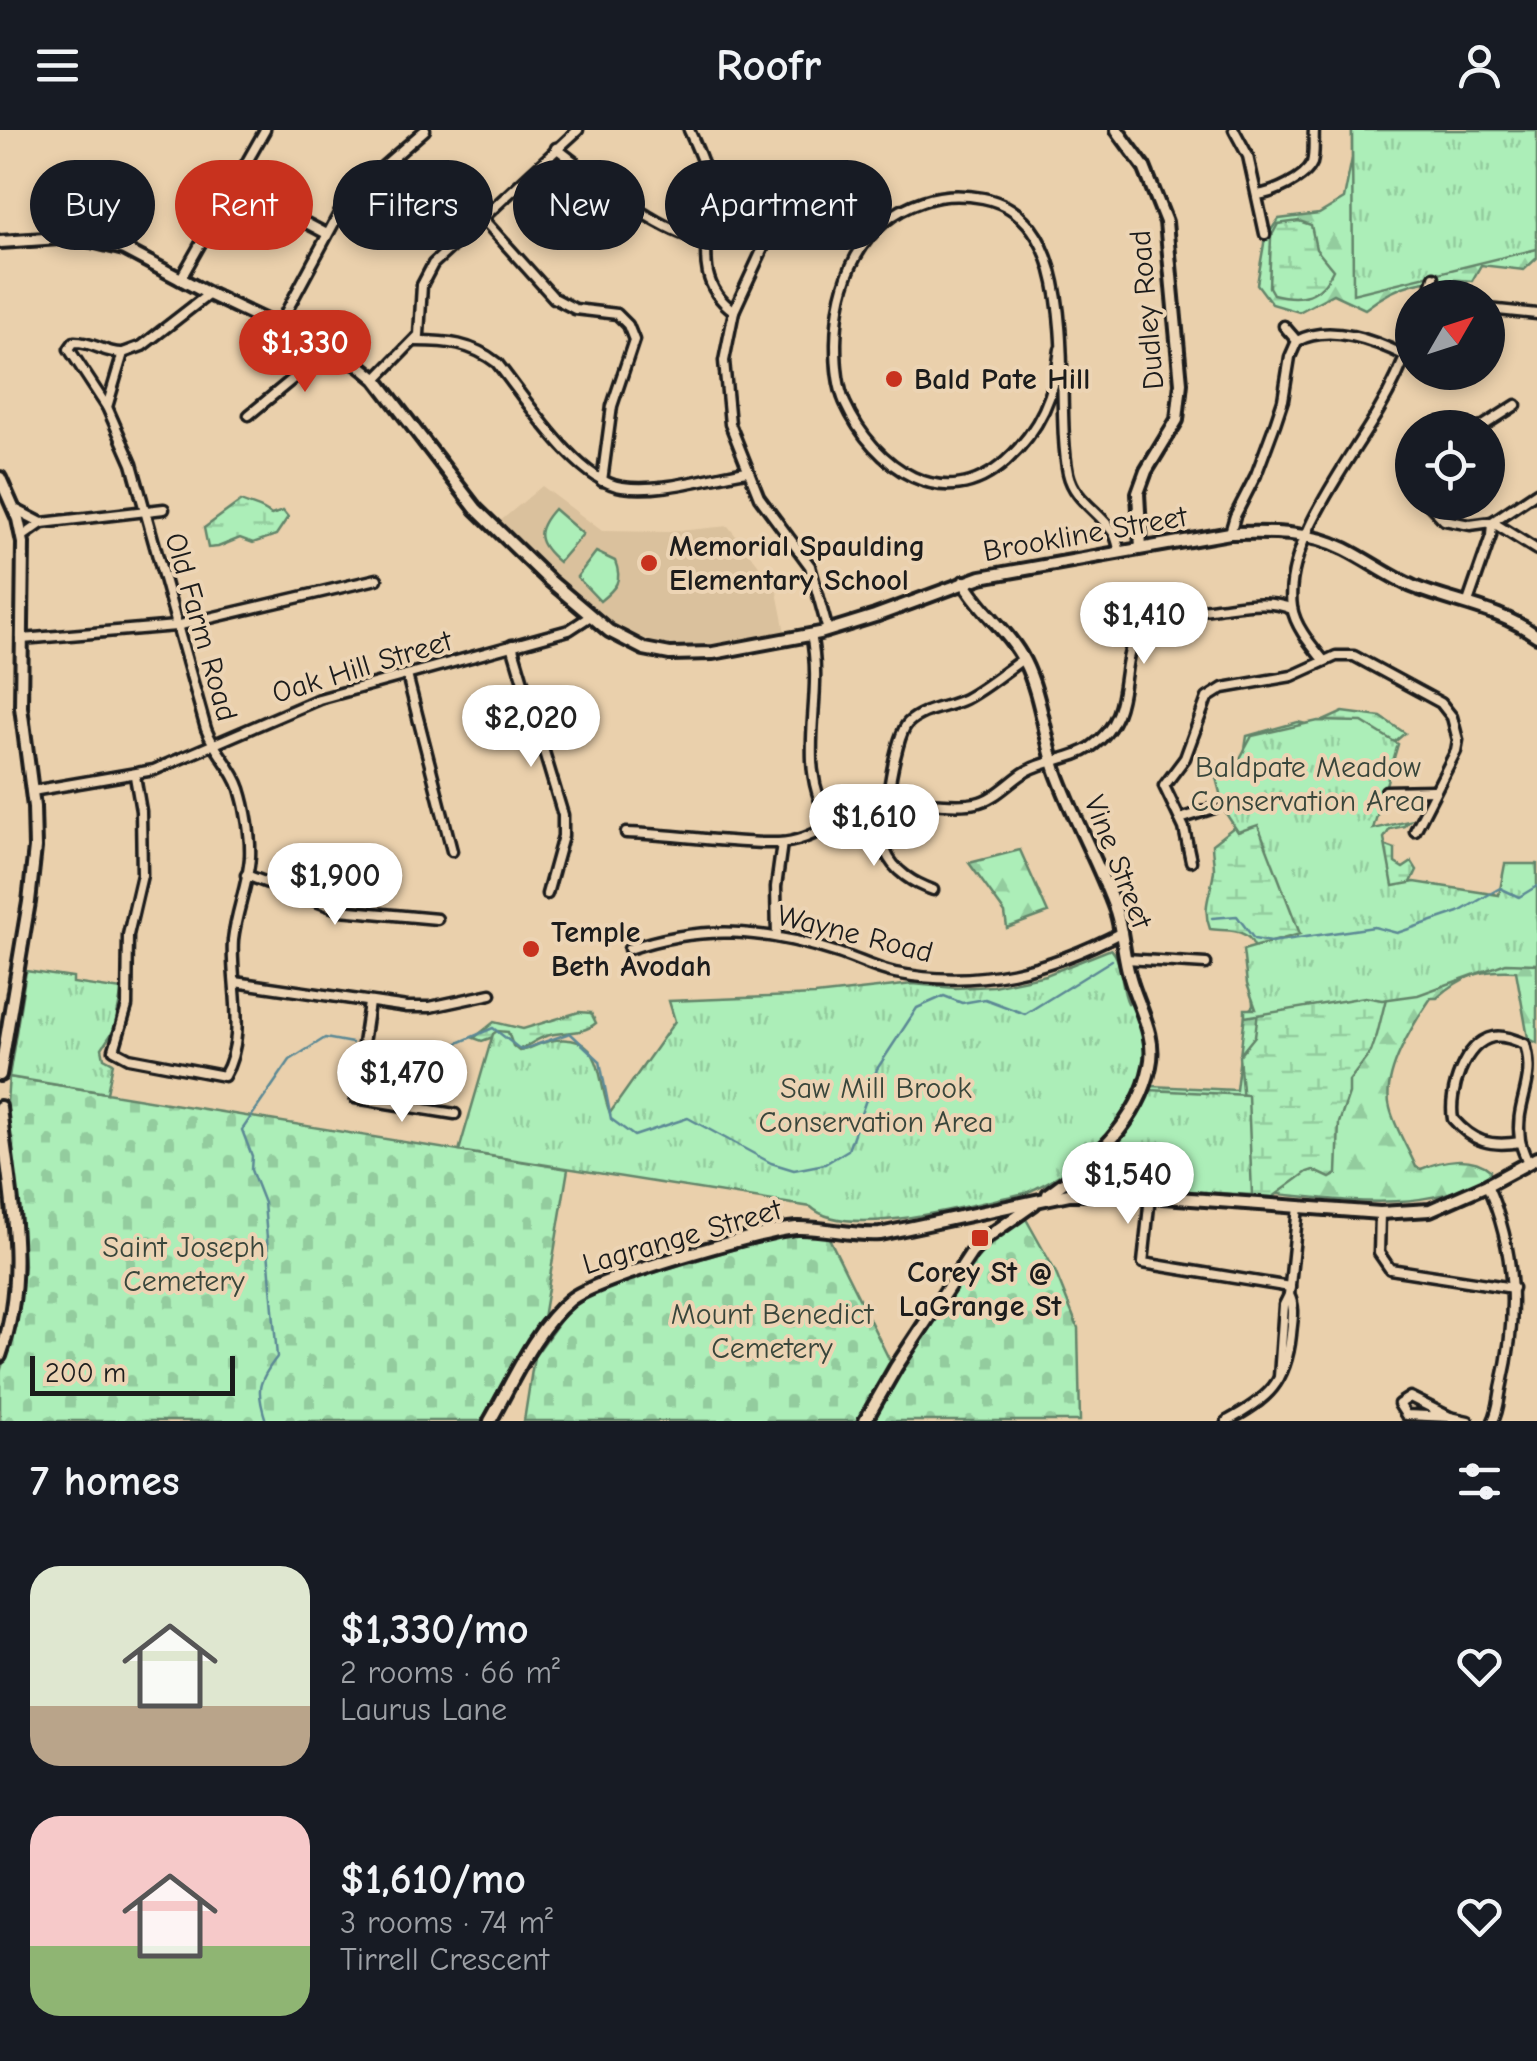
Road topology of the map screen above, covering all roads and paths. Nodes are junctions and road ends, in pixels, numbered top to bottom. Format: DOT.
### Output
graph roads {
  1 [pos="265,130"];
  2 [pos="425,130"];
  3 [pos="578,130"];
  4 [pos="689,130"];
  5 [pos="1117,130"];
  6 [pos="1234,130"];
  7 [pos="1314,130"];
  8 [pos="556,148"];
  9 [pos="247,160"];
  10 [pos="701,160"];
  11 [pos="1257,195"];
  12 [pos="493,206"];
  13 [pos="665,225"];
  14 [pos="313,227"];
  15 [pos="493,232"];
  16 [pos="327,234"];
  17 [pos="1265,234"];
  18 [pos="0,242"];
  19 [pos="196,250"];
  20 [pos="449,250"];
  21 [pos="705,250"];
  22 [pos="762,250"];
  23 [pos="1434,277"];
  24 [pos="180,280"];
  25 [pos="1433,280"];
  26 [pos="208,294"];
  27 [pos="734,310"];
  28 [pos="1505,311"];
  29 [pos="1537,314"];
  30 [pos="1284,326"];
  31 [pos="278,327"];
  32 [pos="416,340"];
  33 [pos="1297,341"];
  34 [pos="319,344"];
  35 [pos="1060,349"];
  36 [pos="1395,352"];
  37 [pos="124,353"];
  38 [pos="1395,378"];
  39 [pos="376,379"];
  40 [pos="1516,404"];
  41 [pos="107,406"];
  42 [pos="1502,410"];
  43 [pos="250,415"];
  44 [pos="1043,415"];
  45 [pos="1064,420"];
  46 [pos="746,471"];
  47 [pos="0,478"];
  48 [pos="602,481"];
  49 [pos="1537,492"];
  50 [pos="14,508"];
  51 [pos="164,509"];
  52 [pos="145,511"];
  53 [pos="1447,520"];
  54 [pos="1492,522"];
  55 [pos="42,523"];
  56 [pos="1138,528"];
  57 [pos="1114,533"];
  58 [pos="1230,533"];
  59 [pos="1307,536"];
  60 [pos="22,537"];
  61 [pos="1141,548"];
  62 [pos="1537,550"];
  63 [pos="1120,553"];
  64 [pos="377,579"];
  65 [pos="964,582"];
  66 [pos="1468,602"];
  67 [pos="1292,608"];
  68 [pos="589,617"];
  69 [pos="176,626"];
  70 [pos="828,631"];
  71 [pos="811,634"];
  72 [pos="1537,636"];
  73 [pos="22,639"];
  74 [pos="512,645"];
  75 [pos="1023,659"];
  76 [pos="1324,661"];
  77 [pos="406,676"];
  78 [pos="212,746"];
  79 [pos="1053,761"];
  80 [pos="135,776"];
  81 [pos="1434,790"];
  82 [pos="32,791"];
  83 [pos="1386,792"];
  84 [pos="889,807"];
  85 [pos="1214,808"];
  86 [pos="1180,819"];
  87 [pos="832,826"];
  88 [pos="1415,830"];
  89 [pos="626,833"];
  90 [pos="782,843"];
  91 [pos="452,851"];
  92 [pos="1190,860"];
  93 [pos="246,875"];
  94 [pos="934,890"];
  95 [pos="547,894"];
  96 [pos="437,919"];
  97 [pos="1122,932"];
  98 [pos="778,937"];
  99 [pos="629,948"];
  100 [pos="1126,959"];
  101 [pos="1206,964"];
  102 [pos="235,982"];
  103 [pos="491,994"];
  104 [pos="369,1003"];
  105 [pos="3,1039"];
  106 [pos="0,1075"];
  107 [pos="0,1107"];
  108 [pos="454,1114"];
  109 [pos="1520,1142"];
  110 [pos="1533,1160"];
  111 [pos="1084,1167"];
  112 [pos="1487,1186"];
  113 [pos="1092,1194"];
  114 [pos="1150,1196"];
  115 [pos="1042,1199"];
  116 [pos="1298,1207"];
  117 [pos="992,1210"];
  118 [pos="1380,1214"];
  119 [pos="999,1228"];
  120 [pos="1513,1288"];
  121 [pos="1290,1291"];
  122 [pos="0,1356"];
  123 [pos="1450,1416"];
  124 [pos="490,1421"];
  125 [pos="864,1421"];
  126 [pos="1226,1421"];
  127 [pos="1468,1421"];
  128 [pos="1492,1421"];
  1 -- 9 [label="street"];
  2 -- 16 [label="street"];
  3 -- 8 [label="street"];
  4 -- 10 [label="street"];
  5 -- 56 [label="main road, Dudley Road"];
  6 -- 11 [label="street"];
  7 -- 11 [label="street"];
  8 -- 12 [label="street"];
  8 -- 13 [label="street"];
  11 -- 17 [label="street"];
  14 -- 16 [label="street"];
  15 -- 48 [label="street"];
  16 -- 31 [label="street"];
  18 -- 24 [label="main road, Brookline Street"];
  19 -- 24 [label="street"];
  20 -- 32 [label="street"];
  21 -- 27 [label="street"];
  22 -- 27 [label="street"];
  23 -- 25 [label="street"];
  24 -- 26 [label="main road, Brookline Street"];
  26 -- 31 [label="main road, Brookline Street"];
  26 -- 37 [label="street"];
  27 -- 46 [label="street"];
  28 -- 29 [label="street"];
  30 -- 33 [label="street"];
  31 -- 34 [label="main road, Brookline Street"];
  32 -- 39 [label="street"];
  32 -- 48 [label="street"];
  33 -- 36 [label="street"];
  33 -- 58 [label="street"];
  34 -- 39 [label="main road, Brookline Street"];
  34 -- 43 [label="street"];
  35 -- 44 [label="street"];
  35 -- 44 [label="street"];
  35 -- 45 [label="street"];
  37 -- 41 [label="street"];
  37 -- 41 [label="street, Old Farm Road"];
  38 -- 59 [label="street"];
  39 -- 68 [label="main road, Brookline Street"];
  40 -- 42 [label="street"];
  41 -- 52 [label="street, Old Farm Road"];
  44 -- 45 [label="street"];
  45 -- 57 [label="street"];
  46 -- 48 [label="street"];
  46 -- 70 [label="street"];
  47 -- 50 [label="main road"];
  49 -- 54 [label="street"];
  50 -- 55 [label="street"];
  50 -- 60 [label="main road"];
  51 -- 52 [label="street"];
  52 -- 55 [label="street"];
  52 -- 69 [label="street, Old Farm Road"];
  53 -- 54 [label="street"];
  54 -- 62 [label="street"];
  54 -- 66 [label="street"];
  55 -- 60 [label="street"];
  56 -- 57 [label="street"];
  56 -- 61 [label="main road, Dudley Road"];
  57 -- 63 [label="street"];
  58 -- 59 [label="main road, Brookline Street"];
  58 -- 61 [label="main road, Brookline Street"];
  59 -- 66 [label="main road, Brookline Street"];
  59 -- 67 [label="street"];
  60 -- 73 [label="main road"];
  61 -- 63 [label="main road, Brookline Street"];
  63 -- 65 [label="main road, Brookline Street"];
  64 -- 69 [label="street"];
  65 -- 70 [label="main road, Brookline Street"];
  65 -- 75 [label="main road, Vine Street"];
  66 -- 72 [label="main road, Brookline Street"];
  67 -- 76 [label="street"];
  67 -- 79 [label="street"];
  68 -- 71 [label="main road, Brookline Street"];
  68 -- 74 [label="street, Oak Hill Street"];
  69 -- 73 [label="street"];
  69 -- 78 [label="street, Old Farm Road"];
  70 -- 71 [label="main road, Brookline Street"];
  71 -- 87 [label="street"];
  73 -- 82 [label="main road"];
  74 -- 77 [label="street, Oak Hill Street"];
  74 -- 95 [label="street"];
  75 -- 79 [label="main road, Vine Street"];
  75 -- 84 [label="street"];
  76 -- 81 [label="street"];
  76 -- 86 [label="street"];
  77 -- 78 [label="street, Oak Hill Street"];
  77 -- 91 [label="street"];
  78 -- 80 [label="street, Oak Hill Street"];
  78 -- 93 [label="street, Old Farm Road"];
  79 -- 84 [label="street"];
  79 -- 97 [label="main road, Vine Street"];
  80 -- 82 [label="street, Oak Hill Street"];
  80 -- 102 [label="street, Old Farm Road"];
  81 -- 83 [label="street"];
  81 -- 88 [label="street"];
  82 -- 105 [label="main road"];
  84 -- 87 [label="street"];
  84 -- 94 [label="street"];
  85 -- 86 [label="street"];
  86 -- 92 [label="street"];
  87 -- 90 [label="street"];
  89 -- 90 [label="street"];
  90 -- 98 [label="street"];
  93 -- 96 [label="street"];
  93 -- 102 [label="street, Old Farm Road"];
  97 -- 98 [label="street, Wayne Road"];
  97 -- 100 [label="main road, Vine Street"];
  98 -- 99 [label="street, Wayne Road"];
  100 -- 101 [label="street"];
  100 -- 111 [label="main road, Vine Street"];
  102 -- 104 [label="street"];
  103 -- 104 [label="street"];
  104 -- 108 [label="street"];
  105 -- 106 [label="main road"];
  107 -- 122 [label="main road"];
  109 -- 109 [label="street"];
  109 -- 110 [label="street"];
  110 -- 112 [label="main road, Lagrange Street"];
  111 -- 113 [label="main road"];
  111 -- 115 [label="main road, Vine Street"];
  112 -- 118 [label="main road, Lagrange Street"];
  112 -- 120 [label="street"];
  113 -- 114 [label="main road, Lagrange Street"];
  113 -- 115 [label="main road, Lagrange Street"];
  114 -- 116 [label="main road, Lagrange Street"];
  114 -- 121 [label="street"];
  115 -- 117 [label="main road, Lagrange Street"];
  115 -- 119 [label="main road, Vine Street"];
  116 -- 118 [label="main road, Lagrange Street"];
  116 -- 121 [label="street"];
  117 -- 119 [label="main road"];
  117 -- 124 [label="main road, Lagrange Street"];
  118 -- 120 [label="street"];
  119 -- 125 [label="main road, Vine Street"];
  120 -- 128 [label="street"];
  121 -- 126 [label="street"];
  123 -- 123 [label="street"];
  123 -- 127 [label="street"];
}
